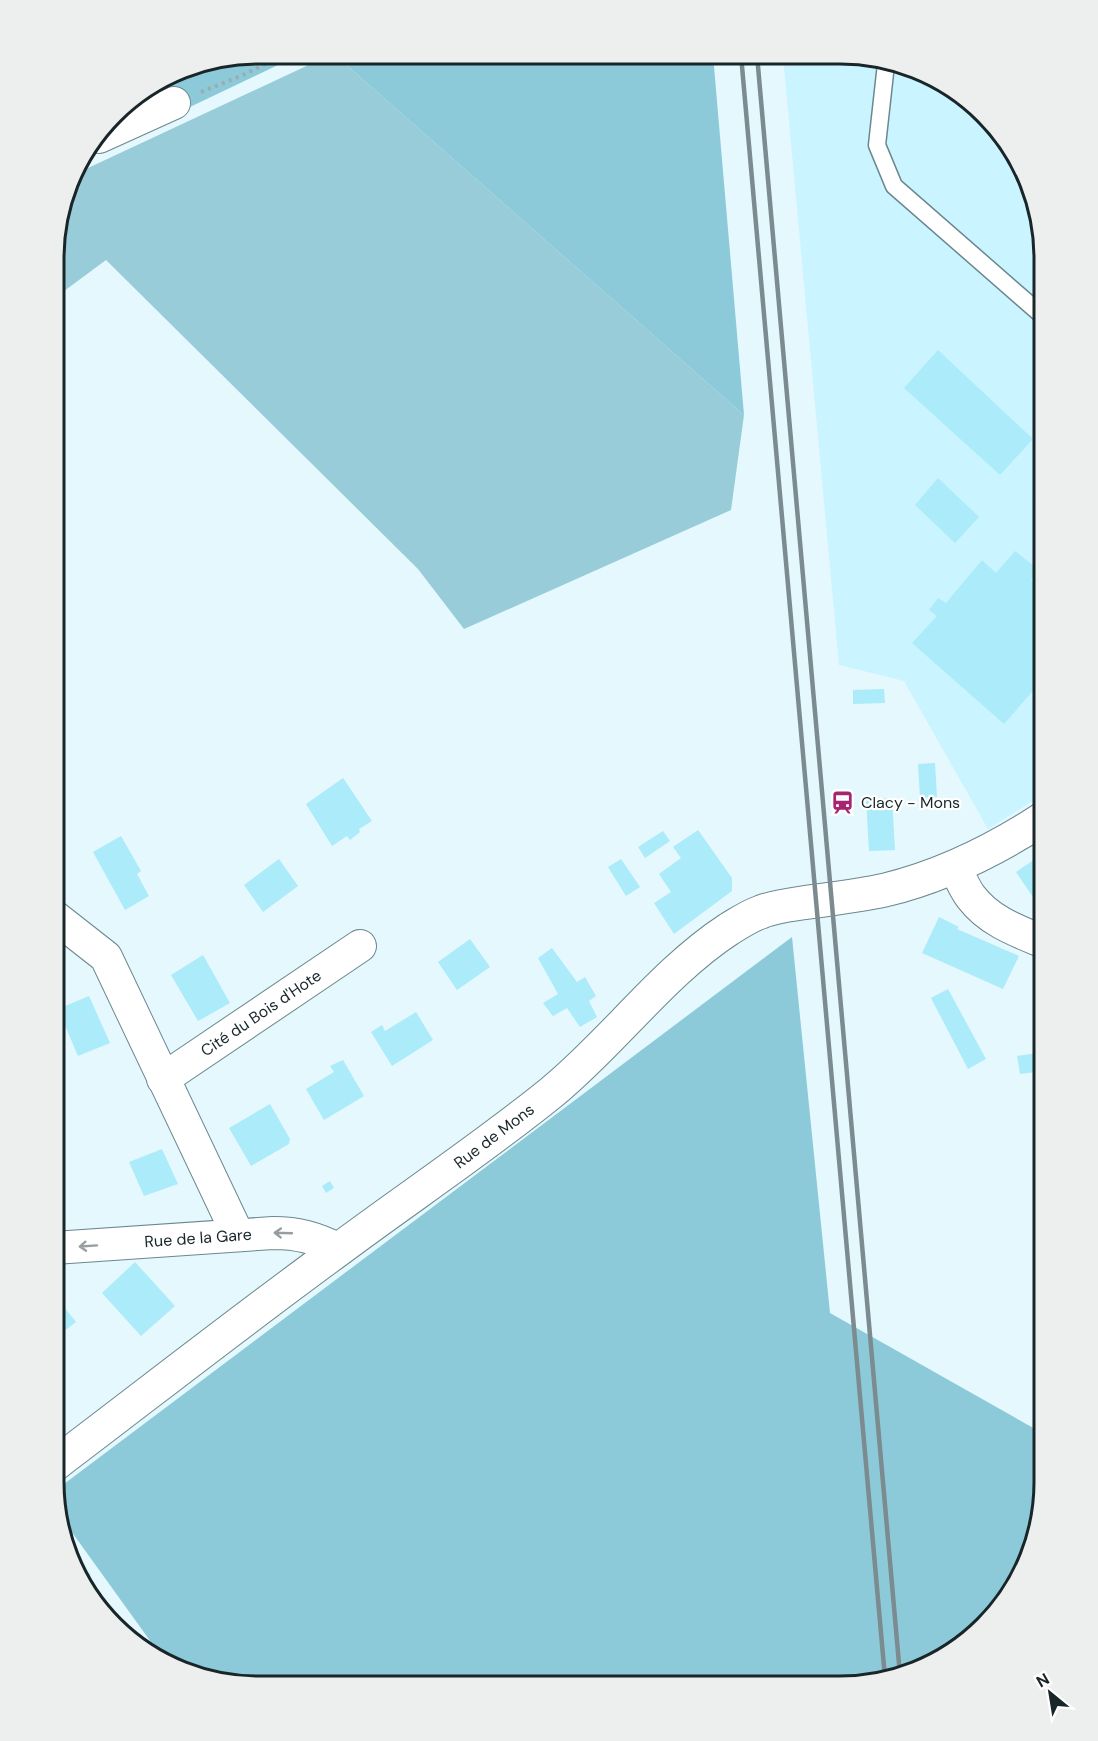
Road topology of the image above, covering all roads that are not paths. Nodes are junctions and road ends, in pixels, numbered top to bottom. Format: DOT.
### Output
graph roads {
  1 [pos="885,70"];
  2 [pos="174,103"];
  3 [pos="114,130"];
  4 [pos="1034,308"];
  5 [pos="1034,825"];
  6 [pos="955,867"];
  7 [pos="64,924"];
  8 [pos="1033,937"];
  9 [pos="360,946"];
  10 [pos="163,1079"];
  11 [pos="238,1235"];
  12 [pos="64,1247"];
  13 [pos="338,1249"];
  14 [pos="64,1457"];
  1 -- 4 [label="lane"];
  2 -- 3 [label="street"];
  5 -- 6 [label="street, Rue de Mons"];
  6 -- 8 [label="street"];
  6 -- 13 [label="street, Rue de Mons"];
  7 -- 10 [label="street"];
  9 -- 10 [label="street, Cité du Bois d'Hote"];
  10 -- 11 [label="street"];
  11 -- 12 [label="street, Rue de la Gare, one-way"];
  13 -- 11 [label="street, Rue de la Gare, one-way"];
  13 -- 14 [label="street, Rue de Mons"];
}
